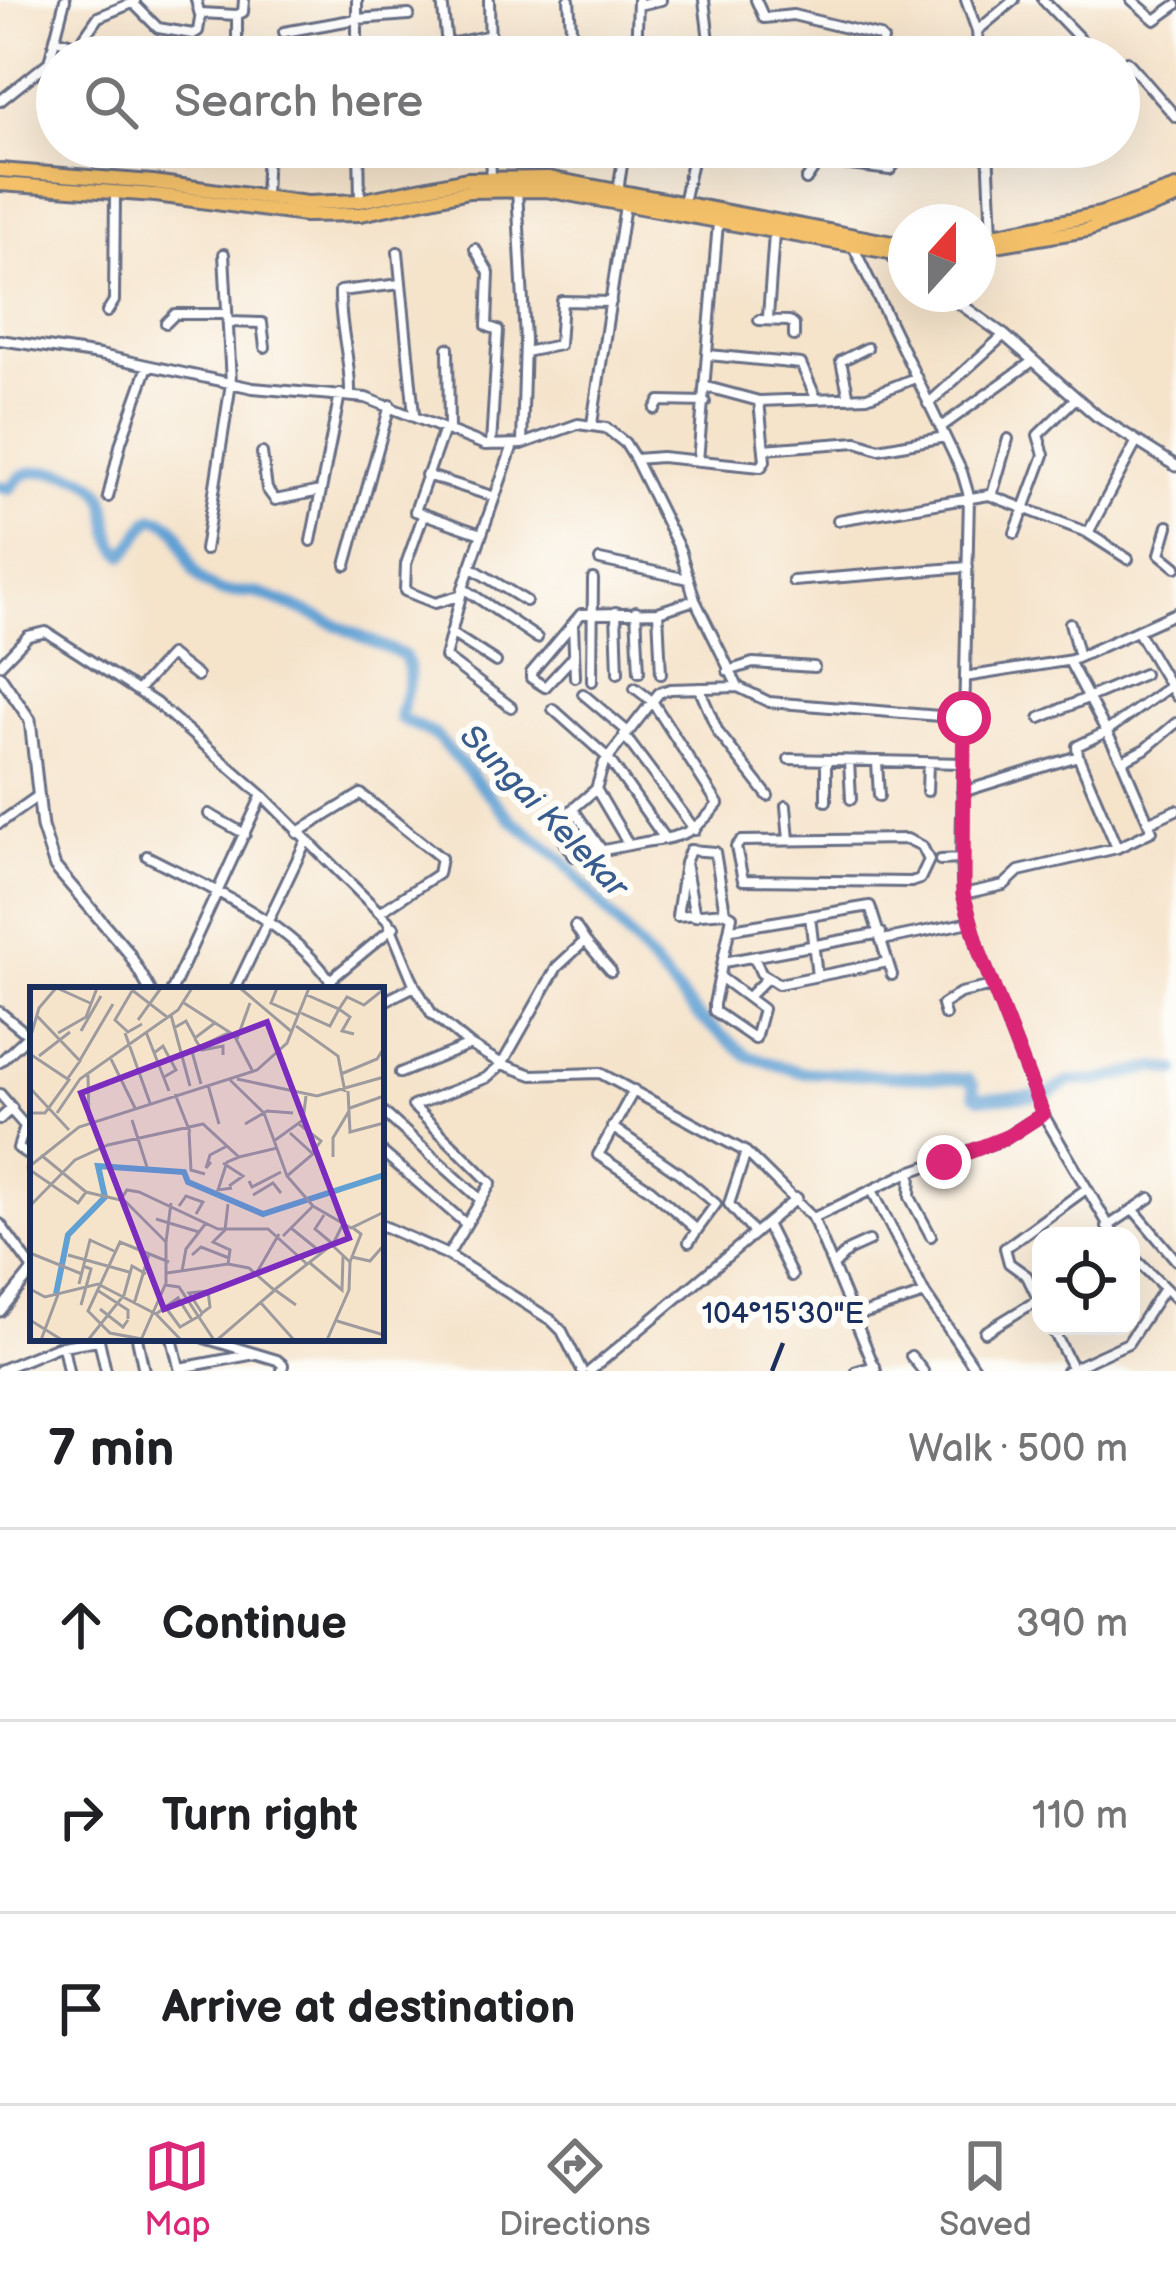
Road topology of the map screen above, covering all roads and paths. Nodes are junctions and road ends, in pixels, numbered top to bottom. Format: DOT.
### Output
graph roads {
  1 [pos="64,0"];
  2 [pos="196,0"];
  3 [pos="244,0"];
  4 [pos="357,0"];
  5 [pos="442,0"];
  6 [pos="489,0"];
  7 [pos="569,0"];
  8 [pos="661,0"];
  9 [pos="704,0"];
  10 [pos="756,0"];
  11 [pos="1014,0"];
  12 [pos="1042,0"];
  13 [pos="1132,0"];
  14 [pos="968,1"];
  15 [pos="135,2"];
  16 [pos="638,2"];
  17 [pos="1176,4"];
  18 [pos="200,15"];
  19 [pos="238,15"];
  20 [pos="409,15"];
  21 [pos="357,19"];
  22 [pos="976,31"];
  23 [pos="284,32"];
  24 [pos="491,35"];
  25 [pos="57,36"];
  26 [pos="85,36"];
  27 [pos="237,36"];
  28 [pos="357,36"];
  29 [pos="446,36"];
  30 [pos="487,36"];
  31 [pos="572,36"];
  32 [pos="637,36"];
  33 [pos="708,36"];
  34 [pos="879,36"];
  35 [pos="977,36"];
  36 [pos="1077,36"];
  37 [pos="36,73"];
  38 [pos="1140,76"];
  39 [pos="0,101"];
  40 [pos="1176,116"];
  41 [pos="266,168"];
  42 [pos="359,168"];
  43 [pos="491,168"];
  44 [pos="622,168"];
  45 [pos="690,168"];
  46 [pos="814,168"];
  47 [pos="988,168"];
  48 [pos="0,170"];
  49 [pos="491,177"];
  50 [pos="17,178"];
  51 [pos="34,179"];
  52 [pos="806,180"];
  53 [pos="0,184"];
  54 [pos="1176,188"];
  55 [pos="518,189"];
  56 [pos="618,191"];
  57 [pos="115,192"];
  58 [pos="265,198"];
  59 [pos="1176,198"];
  60 [pos="360,201"];
  61 [pos="682,203"];
  62 [pos="987,204"];
  63 [pos="625,205"];
  64 [pos="718,223"];
  65 [pos="781,231"];
  66 [pos="996,235"];
  67 [pos="853,241"];
  68 [pos="996,245"];
  69 [pos="888,246"];
  70 [pos="475,249"];
  71 [pos="398,252"];
  72 [pos="224,254"];
  73 [pos="401,284"];
  74 [pos="611,302"];
  75 [pos="107,312"];
  76 [pos="971,312"];
  77 [pos="228,318"];
  78 [pos="166,323"];
  79 [pos="1004,335"];
  80 [pos="794,336"];
  81 [pos="0,340"];
  82 [pos="265,347"];
  83 [pos="448,348"];
  84 [pos="867,348"];
  85 [pos="524,352"];
  86 [pos="710,355"];
  87 [pos="1033,361"];
  88 [pos="148,366"];
  89 [pos="915,378"];
  90 [pos="231,383"];
  91 [pos="707,387"];
  92 [pos="345,394"];
  93 [pos="849,398"];
  94 [pos="817,399"];
  95 [pos="1075,399"];
  96 [pos="759,401"];
  97 [pos="705,402"];
  98 [pos="928,404"];
  99 [pos="390,405"];
  100 [pos="655,410"];
  101 [pos="414,415"];
  102 [pos="592,424"];
  103 [pos="447,430"];
  104 [pos="943,432"];
  105 [pos="1008,439"];
  106 [pos="1136,443"];
  107 [pos="518,444"];
  108 [pos="491,445"];
  109 [pos="764,449"];
  110 [pos="262,453"];
  111 [pos="635,459"];
  112 [pos="698,461"];
  113 [pos="1176,466"];
  114 [pos="426,475"];
  115 [pos="320,491"];
  116 [pos="969,496"];
  117 [pos="992,496"];
  118 [pos="108,497"];
  119 [pos="495,497"];
  120 [pos="1027,508"];
  121 [pos="423,516"];
  122 [pos="838,520"];
  123 [pos="1168,526"];
  124 [pos="1015,532"];
  125 [pos="1088,533"];
  126 [pos="481,534"];
  127 [pos="311,541"];
  128 [pos="206,550"];
  129 [pos="1128,559"];
  130 [pos="600,560"];
  131 [pos="346,565"];
  132 [pos="470,567"];
  133 [pos="968,567"];
  134 [pos="1176,567"];
  135 [pos="593,579"];
  136 [pos="688,579"];
  137 [pos="793,581"];
  138 [pos="462,592"];
  139 [pos="695,600"];
  140 [pos="526,601"];
  141 [pos="636,611"];
  142 [pos="594,612"];
  143 [pos="616,612"];
  144 [pos="658,612"];
  145 [pos="1174,617"];
  146 [pos="573,623"];
  147 [pos="1070,623"];
  148 [pos="451,632"];
  149 [pos="1138,632"];
  150 [pos="537,638"];
  151 [pos="574,656"];
  152 [pos="1074,659"];
  153 [pos="496,662"];
  154 [pos="0,665"];
  155 [pos="814,667"];
  156 [pos="728,670"];
  157 [pos="639,672"];
  158 [pos="618,673"];
  159 [pos="661,674"];
  160 [pos="1144,674"];
  161 [pos="0,676"];
  162 [pos="197,676"];
  163 [pos="575,677"];
  164 [pos="965,677"];
  165 [pos="592,681"];
  166 [pos="1170,686"];
  167 [pos="738,687"];
  168 [pos="635,688"];
  169 [pos="699,688"];
  170 [pos="138,690"];
  171 [pos="583,694"];
  172 [pos="1176,696"];
  173 [pos="1088,699"];
  174 [pos="652,701"];
  175 [pos="511,707"];
  176 [pos="553,710"];
  177 [pos="964,718"];
  178 [pos="1040,718"];
  179 [pos="1176,723"];
  180 [pos="625,733"];
  181 [pos="1104,733"];
  182 [pos="1078,756"];
  183 [pos="608,758"];
  184 [pos="790,760"];
  185 [pos="826,760"];
  186 [pos="849,760"];
  187 [pos="877,761"];
  188 [pos="1122,761"];
  189 [pos="928,762"];
  190 [pos="963,763"];
  191 [pos="596,789"];
  192 [pos="927,791"];
  193 [pos="962,792"];
  194 [pos="262,795"];
  195 [pos="38,796"];
  196 [pos="768,796"];
  197 [pos="880,796"];
  198 [pos="851,799"];
  199 [pos="826,801"];
  200 [pos="786,806"];
  201 [pos="573,808"];
  202 [pos="1176,810"];
  203 [pos="209,814"];
  204 [pos="1150,822"];
  205 [pos="0,823"];
  206 [pos="695,830"];
  207 [pos="297,833"];
  208 [pos="245,834"];
  209 [pos="665,838"];
  210 [pos="789,840"];
  211 [pos="306,841"];
  212 [pos="629,844"];
  213 [pos="1117,848"];
  214 [pos="601,849"];
  215 [pos="147,856"];
  216 [pos="961,859"];
  217 [pos="935,860"];
  218 [pos="685,863"];
  219 [pos="220,893"];
  220 [pos="963,894"];
  221 [pos="380,912"];
  222 [pos="725,912"];
  223 [pos="695,916"];
  224 [pos="810,916"];
  225 [pos="970,922"];
  226 [pos="269,923"];
  227 [pos="575,926"];
  228 [pos="394,928"];
  229 [pos="731,929"];
  230 [pos="882,936"];
  231 [pos="585,941"];
  232 [pos="812,946"];
  233 [pos="754,957"];
  234 [pos="724,962"];
  235 [pos="888,962"];
  236 [pos="610,971"];
  237 [pos="892,975"];
  238 [pos="818,976"];
  239 [pos="720,977"];
  240 [pos="767,978"];
  241 [pos="330,980"];
  242 [pos="415,986"];
  243 [pos="993,986"];
  244 [pos="148,987"];
  245 [pos="173,987"];
  246 [pos="237,987"];
  247 [pos="335,987"];
  248 [pos="748,997"];
  249 [pos="384,1002"];
  250 [pos="0,1012"];
  251 [pos="945,1015"];
  252 [pos="30,1036"];
  253 [pos="30,1038"];
  254 [pos="470,1045"];
  255 [pos="0,1062"];
  256 [pos="502,1064"];
  257 [pos="400,1073"];
  258 [pos="634,1090"];
  259 [pos="0,1094"];
  260 [pos="11,1110"];
  261 [pos="1042,1111"];
  262 [pos="384,1113"];
  263 [pos="0,1119"];
  264 [pos="612,1127"];
  265 [pos="746,1152"];
  266 [pos="384,1154"];
  267 [pos="30,1156"];
  268 [pos="911,1172"];
  269 [pos="1086,1190"];
  270 [pos="873,1192"];
  271 [pos="797,1198"];
  272 [pos="1150,1198"];
  273 [pos="481,1201"];
  274 [pos="1133,1209"];
  275 [pos="813,1218"];
  276 [pos="0,1224"];
  277 [pos="466,1224"];
  278 [pos="766,1224"];
  279 [pos="384,1226"];
  280 [pos="1034,1227"];
  281 [pos="1107,1227"];
  282 [pos="1032,1229"];
  283 [pos="697,1230"];
  284 [pos="754,1233"];
  285 [pos="931,1236"];
  286 [pos="868,1241"];
  287 [pos="689,1242"];
  288 [pos="448,1256"];
  289 [pos="1176,1260"];
  290 [pos="834,1265"];
  291 [pos="1140,1265"];
  292 [pos="30,1266"];
  293 [pos="30,1274"];
  294 [pos="792,1276"];
  295 [pos="1032,1286"];
  296 [pos="1163,1290"];
  297 [pos="925,1294"];
  298 [pos="1176,1299"];
  299 [pos="1032,1306"];
  300 [pos="0,1311"];
  301 [pos="856,1316"];
  302 [pos="985,1332"];
  303 [pos="1055,1335"];
  304 [pos="94,1341"];
  305 [pos="100,1341"];
  306 [pos="138,1341"];
  307 [pos="214,1341"];
  308 [pos="63,1346"];
  309 [pos="256,1354"];
  310 [pos="911,1356"];
  311 [pos="23,1366"];
  312 [pos="12,1369"];
  313 [pos="875,1369"];
  314 [pos="0,1370"];
  315 [pos="180,1370"];
  316 [pos="1070,1370"];
  317 [pos="68,1371"];
  318 [pos="106,1371"];
  319 [pos="144,1371"];
  320 [pos="282,1371"];
  321 [pos="586,1371"];
  322 [pos="857,1371"];
  323 [pos="923,1371"];
  324 [pos="977,1371"];
  1 -- 25 [label="street"];
  2 -- 18 [label="street"];
  3 -- 19 [label="street"];
  4 -- 21 [label="street"];
  5 -- 29 [label="street"];
  6 -- 24 [label="street"];
  7 -- 31 [label="street"];
  8 -- 16 [label="street"];
  9 -- 33 [label="street"];
  10 -- 34 [label="street"];
  11 -- 22 [label="street"];
  12 -- 36 [label="street"];
  13 -- 17 [label="street"];
  14 -- 22 [label="street"];
  15 -- 18 [label="street"];
  15 -- 26 [label="street"];
  16 -- 32 [label="street"];
  18 -- 19 [label="street"];
  19 -- 27 [label="street"];
  20 -- 21 [label="street"];
  21 -- 23 [label="street"];
  21 -- 28 [label="street"];
  22 -- 35 [label="street"];
  24 -- 30 [label="street"];
  37 -- 39 [label="street"];
  38 -- 40 [label="street"];
  41 -- 58 [label="street"];
  42 -- 60 [label="street"];
  43 -- 49 [label="street"];
  44 -- 56 [label="street"];
  45 -- 61 [label="street"];
  46 -- 52 [label="street"];
  47 -- 62 [label="street"];
  48 -- 50 [label="main road"];
  49 -- 56 [label="main road"];
  49 -- 60 [label="main road"];
  50 -- 51 [label="main road"];
  50 -- 53 [label="main road"];
  51 -- 57 [label="main road"];
  51 -- 58 [label="main road"];
  54 -- 66 [label="main road"];
  55 -- 57 [label="main road"];
  55 -- 63 [label="main road"];
  55 -- 85 [label="street"];
  56 -- 61 [label="main road"];
  57 -- 75 [label="street"];
  58 -- 60 [label="main road"];
  59 -- 68 [label="main road"];
  61 -- 65 [label="main road"];
  63 -- 64 [label="main road"];
  63 -- 74 [label="street"];
  64 -- 65 [label="main road"];
  64 -- 86 [label="street"];
  65 -- 67 [label="main road"];
  65 -- 80 [label="street"];
  67 -- 69 [label="main road"];
  67 -- 89 [label="street"];
  70 -- 108 [label="street"];
  71 -- 73 [label="street"];
  72 -- 77 [label="street"];
  73 -- 92 [label="street"];
  73 -- 101 [label="street"];
  74 -- 85 [label="street"];
  74 -- 102 [label="street"];
  76 -- 79 [label="street"];
  77 -- 78 [label="street"];
  77 -- 82 [label="street"];
  77 -- 90 [label="street"];
  79 -- 87 [label="street"];
  79 -- 98 [label="street"];
  81 -- 88 [label="street"];
  83 -- 103 [label="street"];
  84 -- 93 [label="street"];
  85 -- 107 [label="street"];
  86 -- 91 [label="street"];
  86 -- 94 [label="street"];
  87 -- 95 [label="street"];
  87 -- 104 [label="street"];
  88 -- 90 [label="street"];
  88 -- 118 [label="street"];
  89 -- 93 [label="street"];
  89 -- 98 [label="street"];
  90 -- 92 [label="street"];
  90 -- 128 [label="street"];
  91 -- 96 [label="street"];
  91 -- 97 [label="street"];
  92 -- 99 [label="street"];
  92 -- 115 [label="street"];
  93 -- 94 [label="street"];
  94 -- 96 [label="street"];
  95 -- 106 [label="street"];
  95 -- 120 [label="street"];
  96 -- 109 [label="street"];
  97 -- 100 [label="street"];
  97 -- 112 [label="street"];
  98 -- 104 [label="street"];
  99 -- 101 [label="street"];
  99 -- 131 [label="street"];
  101 -- 103 [label="street"];
  102 -- 107 [label="street"];
  102 -- 111 [label="street"];
  103 -- 108 [label="street"];
  103 -- 114 [label="street"];
  104 -- 109 [label="street"];
  104 -- 116 [label="street"];
  105 -- 117 [label="street"];
  106 -- 113 [label="street"];
  106 -- 125 [label="street"];
  107 -- 108 [label="street"];
  107 -- 119 [label="street"];
  109 -- 112 [label="street"];
  110 -- 115 [label="street"];
  111 -- 112 [label="street"];
  111 -- 136 [label="street"];
  114 -- 119 [label="street"];
  114 -- 121 [label="street"];
  115 -- 127 [label="street"];
  116 -- 117 [label="street"];
  116 -- 122 [label="street"];
  116 -- 133 [label="street"];
  117 -- 120 [label="street"];
  119 -- 126 [label="street"];
  120 -- 124 [label="street"];
  120 -- 125 [label="street"];
  121 -- 126 [label="street"];
  121 -- 138 [label="street"];
  123 -- 134 [label="street"];
  125 -- 129 [label="street"];
  126 -- 132 [label="street"];
  130 -- 136 [label="street"];
  132 -- 138 [label="street"];
  132 -- 140 [label="street"];
  133 -- 137 [label="street"];
  133 -- 164 [label="street"];
  135 -- 142 [label="street"];
  136 -- 139 [label="street"];
  138 -- 148 [label="street"];
  138 -- 150 [label="street"];
  139 -- 144 [label="street"];
  139 -- 156 [label="street"];
  141 -- 143 [label="street"];
  141 -- 144 [label="street"];
  141 -- 157 [label="street"];
  142 -- 143 [label="street"];
  142 -- 146 [label="street"];
  142 -- 165 [label="street"];
  143 -- 158 [label="street"];
  144 -- 159 [label="street"];
  145 -- 149 [label="street"];
  146 -- 151 [label="street"];
  146 -- 151 [label="street"];
  147 -- 152 [label="street"];
  148 -- 153 [label="street"];
  148 -- 175 [label="street"];
  149 -- 152 [label="street"];
  149 -- 166 [label="street"];
  151 -- 163 [label="street"];
  152 -- 164 [label="street"];
  152 -- 173 [label="street"];
  154 -- 170 [label="street"];
  155 -- 156 [label="street"];
  156 -- 167 [label="street"];
  160 -- 173 [label="street"];
  161 -- 195 [label="street"];
  162 -- 170 [label="street"];
  164 -- 177 [label="street"];
  166 -- 172 [label="street"];
  166 -- 181 [label="street"];
  167 -- 169 [label="street"];
  167 -- 177 [label="street"];
  168 -- 174 [label="street"];
  169 -- 174 [label="street"];
  169 -- 196 [label="street"];
  170 -- 194 [label="street"];
  171 -- 180 [label="street"];
  173 -- 178 [label="street"];
  173 -- 181 [label="street"];
  174 -- 180 [label="street"];
  174 -- 206 [label="street"];
  176 -- 183 [label="street"];
  177 -- 190 [label="street"];
  179 -- 188 [label="street"];
  180 -- 183 [label="street"];
  180 -- 206 [label="street"];
  181 -- 182 [label="street"];
  181 -- 188 [label="street"];
  182 -- 193 [label="street"];
  182 -- 213 [label="street"];
  183 -- 191 [label="street"];
  183 -- 209 [label="street"];
  184 -- 185 [label="street"];
  185 -- 186 [label="street"];
  185 -- 199 [label="street"];
  186 -- 187 [label="street"];
  186 -- 198 [label="street"];
  187 -- 189 [label="street"];
  187 -- 197 [label="street"];
  188 -- 204 [label="street"];
  189 -- 190 [label="street"];
  189 -- 192 [label="street"];
  190 -- 193 [label="street"];
  191 -- 201 [label="street"];
  191 -- 212 [label="street"];
  193 -- 216 [label="street"];
  194 -- 207 [label="street"];
  194 -- 208 [label="street"];
  195 -- 205 [label="street"];
  195 -- 244 [label="street"];
  200 -- 210 [label="street"];
  201 -- 214 [label="street"];
  201 -- 214 [label="street"];
  202 -- 204 [label="street"];
  203 -- 208 [label="street"];
  204 -- 213 [label="street"];
  206 -- 209 [label="street"];
  207 -- 211 [label="street"];
  207 -- 221 [label="street"];
  208 -- 219 [label="street"];
  209 -- 212 [label="street"];
  210 -- 217 [label="street"];
  210 -- 217 [label="street"];
  211 -- 221 [label="street"];
  211 -- 226 [label="street"];
  212 -- 214 [label="street"];
  213 -- 220 [label="street"];
  215 -- 219 [label="street"];
  216 -- 217 [label="street"];
  216 -- 220 [label="street"];
  218 -- 222 [label="street"];
  218 -- 223 [label="street"];
  218 -- 223 [label="street"];
  219 -- 226 [label="street"];
  219 -- 245 [label="street"];
  220 -- 225 [label="street"];
  221 -- 228 [label="street"];
  222 -- 223 [label="street"];
  222 -- 229 [label="street"];
  224 -- 229 [label="street"];
  224 -- 230 [label="street"];
  224 -- 232 [label="street"];
  225 -- 230 [label="street"];
  225 -- 243 [label="street"];
  226 -- 241 [label="street"];
  226 -- 246 [label="street"];
  227 -- 231 [label="street"];
  228 -- 241 [label="street"];
  228 -- 242 [label="street"];
  229 -- 234 [label="street"];
  230 -- 232 [label="street"];
  230 -- 235 [label="street"];
  231 -- 236 [label="street"];
  231 -- 256 [label="street"];
  232 -- 233 [label="street"];
  232 -- 238 [label="street"];
  233 -- 234 [label="street"];
  233 -- 240 [label="street"];
  234 -- 239 [label="street"];
  235 -- 237 [label="street"];
  235 -- 238 [label="street"];
  238 -- 240 [label="street"];
  239 -- 248 [label="street"];
  239 -- 248 [label="street"];
  240 -- 248 [label="street"];
  241 -- 247 [label="street"];
  242 -- 249 [label="street"];
  242 -- 254 [label="street"];
  243 -- 251 [label="street"];
  243 -- 261 [label="street"];
  250 -- 252 [label="street"];
  253 -- 255 [label="street"];
  254 -- 256 [label="street"];
  254 -- 257 [label="street"];
  256 -- 258 [label="street"];
  256 -- 273 [label="street"];
  258 -- 264 [label="street"];
  258 -- 265 [label="street"];
  259 -- 260 [label="street"];
  260 -- 263 [label="street"];
  260 -- 267 [label="street"];
  261 -- 268 [label="street"];
  261 -- 269 [label="street"];
  262 -- 273 [label="street"];
  264 -- 283 [label="street"];
  264 -- 283 [label="street"];
  265 -- 271 [label="street"];
  265 -- 284 [label="street"];
  266 -- 277 [label="street"];
  268 -- 270 [label="street"];
  268 -- 285 [label="street"];
  269 -- 280 [label="street"];
  269 -- 281 [label="street"];
  270 -- 275 [label="street"];
  270 -- 297 [label="street"];
  271 -- 275 [label="street"];
  271 -- 278 [label="street"];
  272 -- 274 [label="street"];
  273 -- 277 [label="street"];
  274 -- 281 [label="street"];
  274 -- 289 [label="street"];
  275 -- 290 [label="street"];
  276 -- 292 [label="street"];
  277 -- 288 [label="street"];
  278 -- 284 [label="street"];
  278 -- 294 [label="street"];
  279 -- 288 [label="street"];
  282 -- 295 [label="street"];
  283 -- 287 [label="street"];
  284 -- 321 [label="street"];
  286 -- 290 [label="street"];
  288 -- 321 [label="street"];
  290 -- 301 [label="street"];
  291 -- 296 [label="street"];
  293 -- 300 [label="street"];
  296 -- 298 [label="street"];
  296 -- 316 [label="street"];
  297 -- 301 [label="street"];
  297 -- 324 [label="street"];
  299 -- 302 [label="street"];
  301 -- 313 [label="street"];
  303 -- 316 [label="street"];
  304 -- 308 [label="street"];
  305 -- 318 [label="street"];
  306 -- 319 [label="street"];
  307 -- 309 [label="street"];
  308 -- 311 [label="street"];
  308 -- 317 [label="street"];
  309 -- 315 [label="street"];
  309 -- 320 [label="street"];
  310 -- 323 [label="street"];
  311 -- 312 [label="street"];
  312 -- 314 [label="street"];
  313 -- 322 [label="street"];
}
